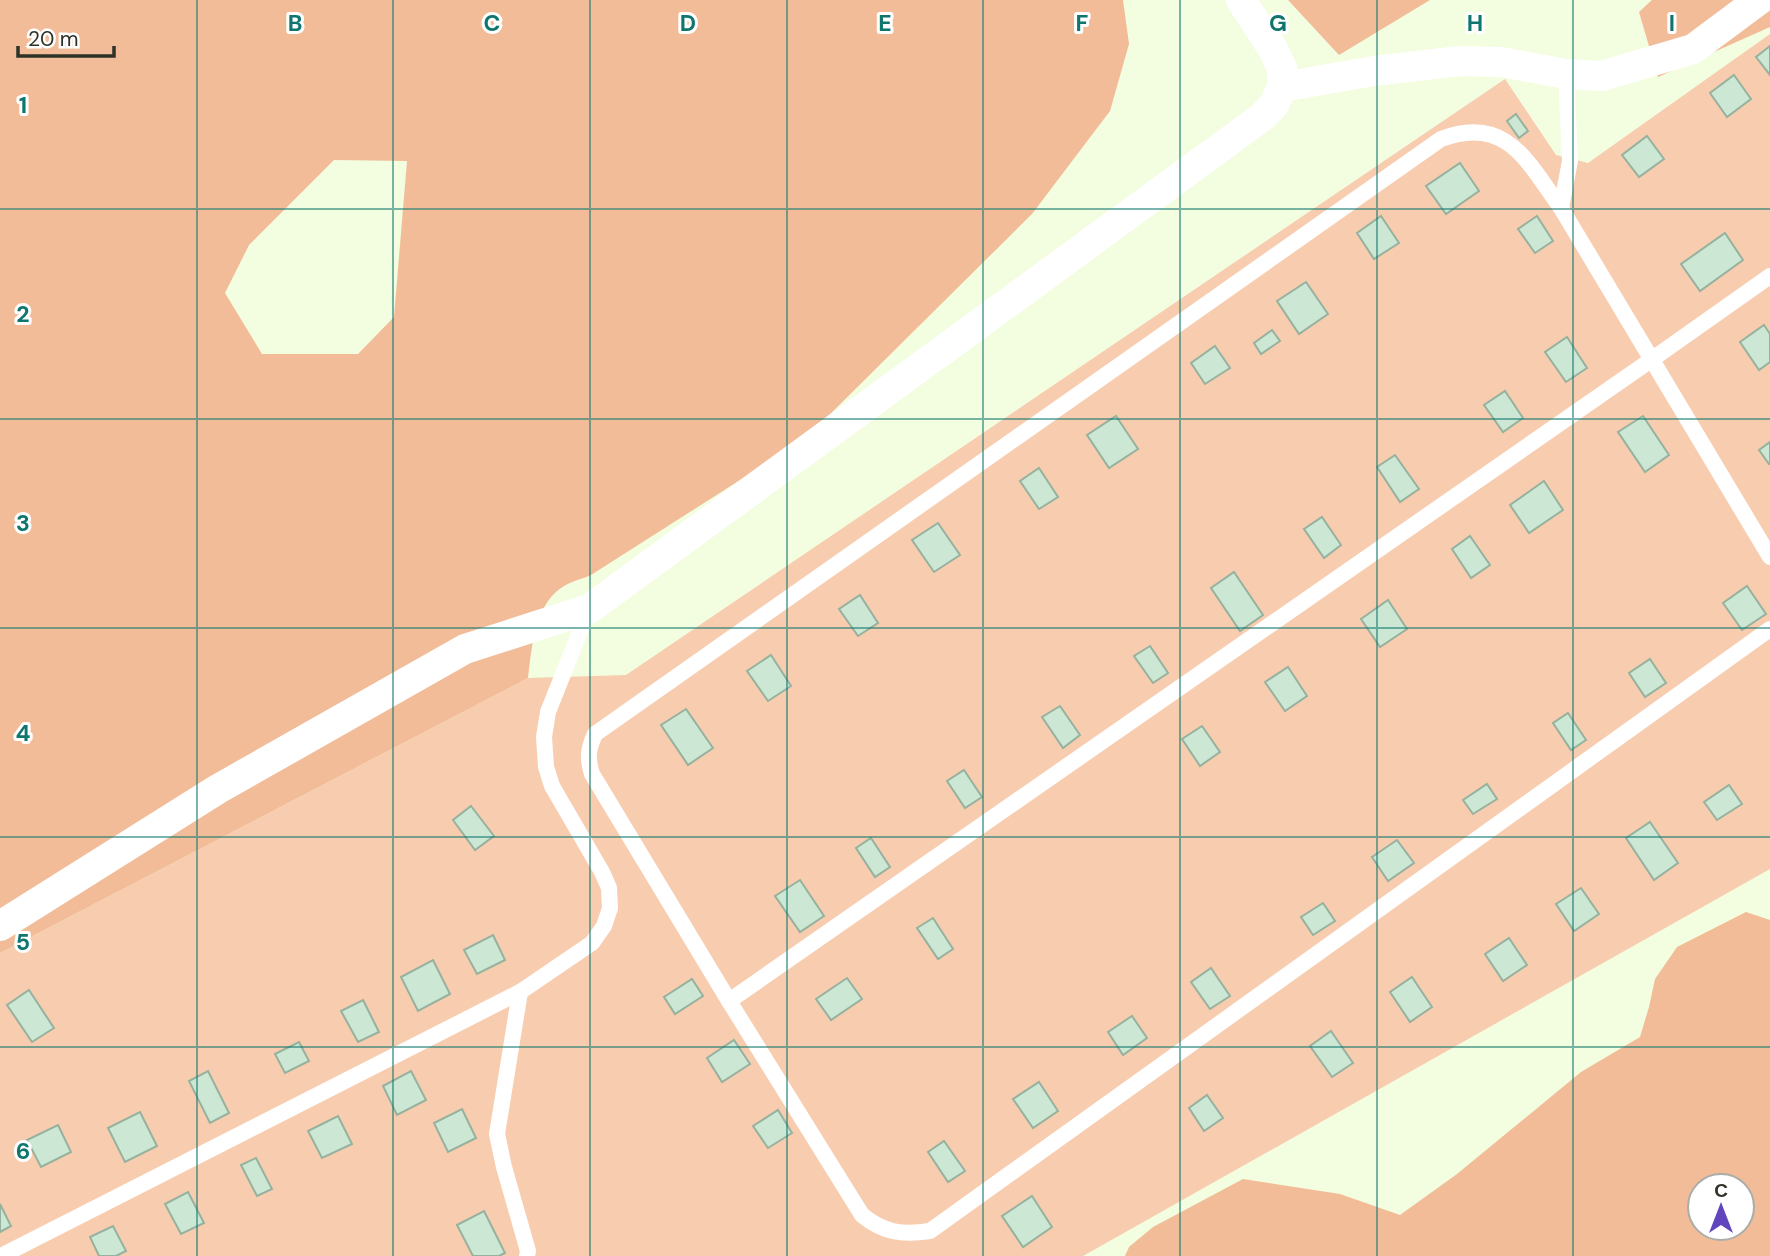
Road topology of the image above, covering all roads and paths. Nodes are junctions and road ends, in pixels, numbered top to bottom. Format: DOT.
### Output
graph roads {
  1 [pos="1241,0"];
  2 [pos="1759,0"];
  3 [pos="1566,74"];
  4 [pos="1282,87"];
  5 [pos="1562,208"];
  6 [pos="1770,276"];
  7 [pos="1651,360"];
  8 [pos="1770,557"];
  9 [pos="589,608"];
  10 [pos="1770,629"];
  11 [pos="0,926"];
  12 [pos="520,992"];
  13 [pos="729,1001"];
  14 [pos="1,1256"];
  15 [pos="527,1256"];
  1 -- 4 [label="street"];
  2 -- 3 [label="street"];
  3 -- 4 [label="street"];
  3 -- 5 [label="lane"];
  4 -- 9 [label="street"];
  5 -- 7 [label="lane"];
  5 -- 13 [label="lane"];
  6 -- 7 [label="lane"];
  7 -- 8 [label="lane"];
  7 -- 13 [label="lane"];
  9 -- 11 [label="street"];
  9 -- 12 [label="lane"];
  10 -- 13 [label="lane"];
  12 -- 14 [label="lane"];
  12 -- 15 [label="lane"];
}
